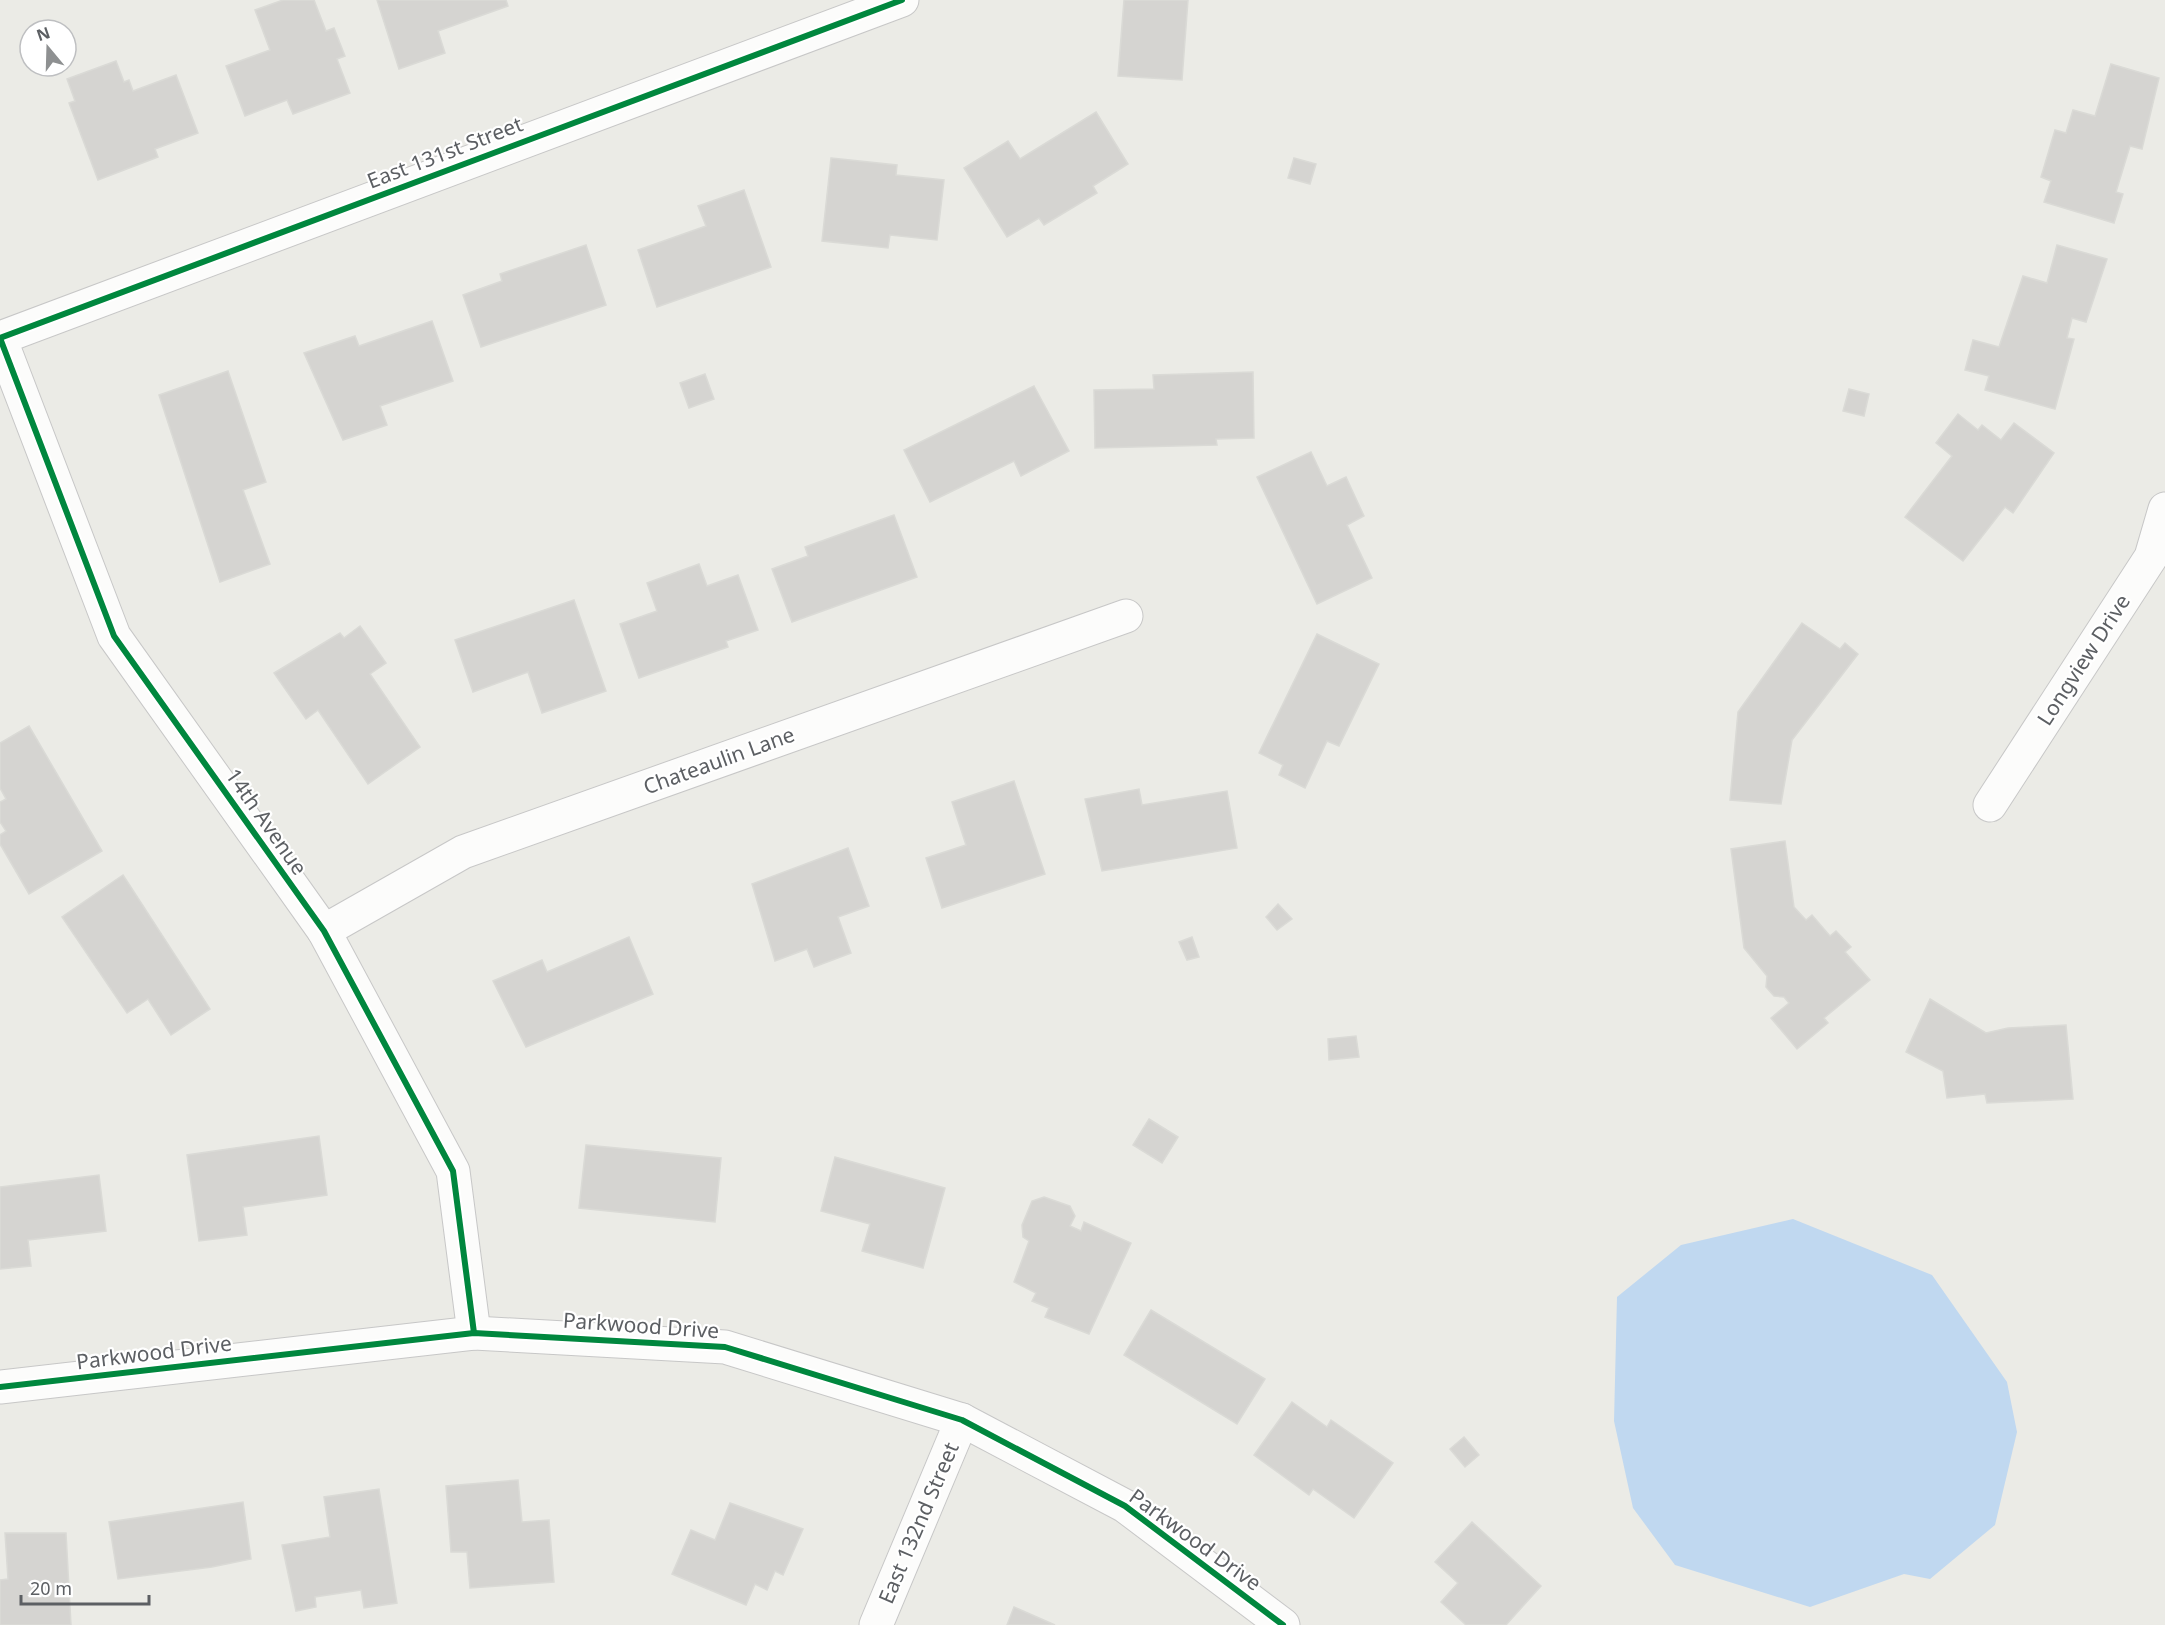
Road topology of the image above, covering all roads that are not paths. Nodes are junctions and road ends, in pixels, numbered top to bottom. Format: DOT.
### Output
graph roads {
  1 [pos="902,0"];
  2 [pos="0,338"];
  3 [pos="2165,509"];
  4 [pos="1126,616"];
  5 [pos="1990,805"];
  6 [pos="324,931"];
  7 [pos="474,1333"];
  8 [pos="0,1387"];
  9 [pos="962,1420"];
  10 [pos="876,1625"];
  11 [pos="1283,1625"];
  1 -- 2 [label="street, East 131st Street"];
  2 -- 6 [label="street, 14th Avenue"];
  3 -- 5 [label="street, Longview Drive"];
  4 -- 6 [label="street, Chateaulin Lane"];
  6 -- 7 [label="street, 14th Avenue"];
  7 -- 8 [label="street, Parkwood Drive"];
  7 -- 9 [label="street, Parkwood Drive"];
  9 -- 10 [label="street, East 132nd Street"];
  9 -- 11 [label="street, Parkwood Drive"];
}
